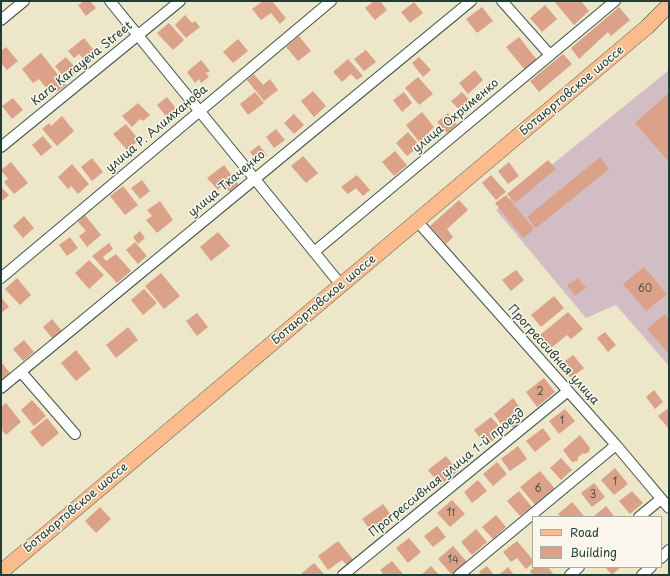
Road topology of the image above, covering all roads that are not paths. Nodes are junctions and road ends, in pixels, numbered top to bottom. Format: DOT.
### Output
graph roads {
  1 [pos="24,1"];
  2 [pos="110,1"];
  3 [pos="180,1"];
  4 [pos="331,1"];
  5 [pos="471,1"];
  6 [pos="502,1"];
  7 [pos="615,1"];
  8 [pos="669,5"];
  9 [pos="669,13"];
  10 [pos="1,20"];
  11 [pos="647,27"];
  12 [pos="139,35"];
  13 [pos="550,55"];
  14 [pos="199,112"];
  15 [pos="1,147"];
  16 [pos="255,178"];
  17 [pos="417,222"];
  18 [pos="314,252"];
  19 [pos="1,278"];
  20 [pos="341,285"];
  21 [pos="21,372"];
  22 [pos="1,388"];
  23 [pos="568,391"];
  24 [pos="75,434"];
  25 [pos="616,445"];
  26 [pos="661,499"];
  27 [pos="669,508"];
  28 [pos="640,516"];
  29 [pos="579,568"];
  30 [pos="1,572"];
  31 [pos="343,575"];
  32 [pos="459,575"];
  33 [pos="570,575"];
  1 -- 10 [label="street"];
  2 -- 12 [label="street"];
  3 -- 12 [label="street, Kara Karayeva Street"];
  4 -- 14 [label="street, улица Р. Алимханова"];
  5 -- 16 [label="street, улица Ткаченко"];
  6 -- 13 [label="street"];
  7 -- 13 [label="street, улица Охрименко"];
  8 -- 11 [label="main road"];
  9 -- 11 [label="main road"];
  11 -- 17 [label="main road, Ботаюртовское шоссе"];
  12 -- 14 [label="street"];
  12 -- 15 [label="street, Kara Karayeva Street"];
  13 -- 18 [label="street, улица Охрименко"];
  14 -- 16 [label="street"];
  14 -- 19 [label="street, улица Р. Алимханова"];
  16 -- 18 [label="street"];
  16 -- 21 [label="street, улица Ткаченко"];
  17 -- 20 [label="main road, Ботаюртовское шоссе"];
  17 -- 23 [label="street, Прогрессивная улица"];
  18 -- 20 [label="street"];
  20 -- 30 [label="main road, Ботаюртовское шоссе"];
  21 -- 22 [label="street, улица Ткаченко"];
  21 -- 24 [label="street"];
  23 -- 25 [label="street, Прогрессивная улица"];
  23 -- 31 [label="street, Прогрессивная улица 1-й проезд"];
  25 -- 26 [label="street, Прогрессивная улица"];
  25 -- 32 [label="street"];
  26 -- 27 [label="street, Прогрессивная улица"];
  26 -- 28 [label="street"];
  29 -- 33 [label="street"];
}
